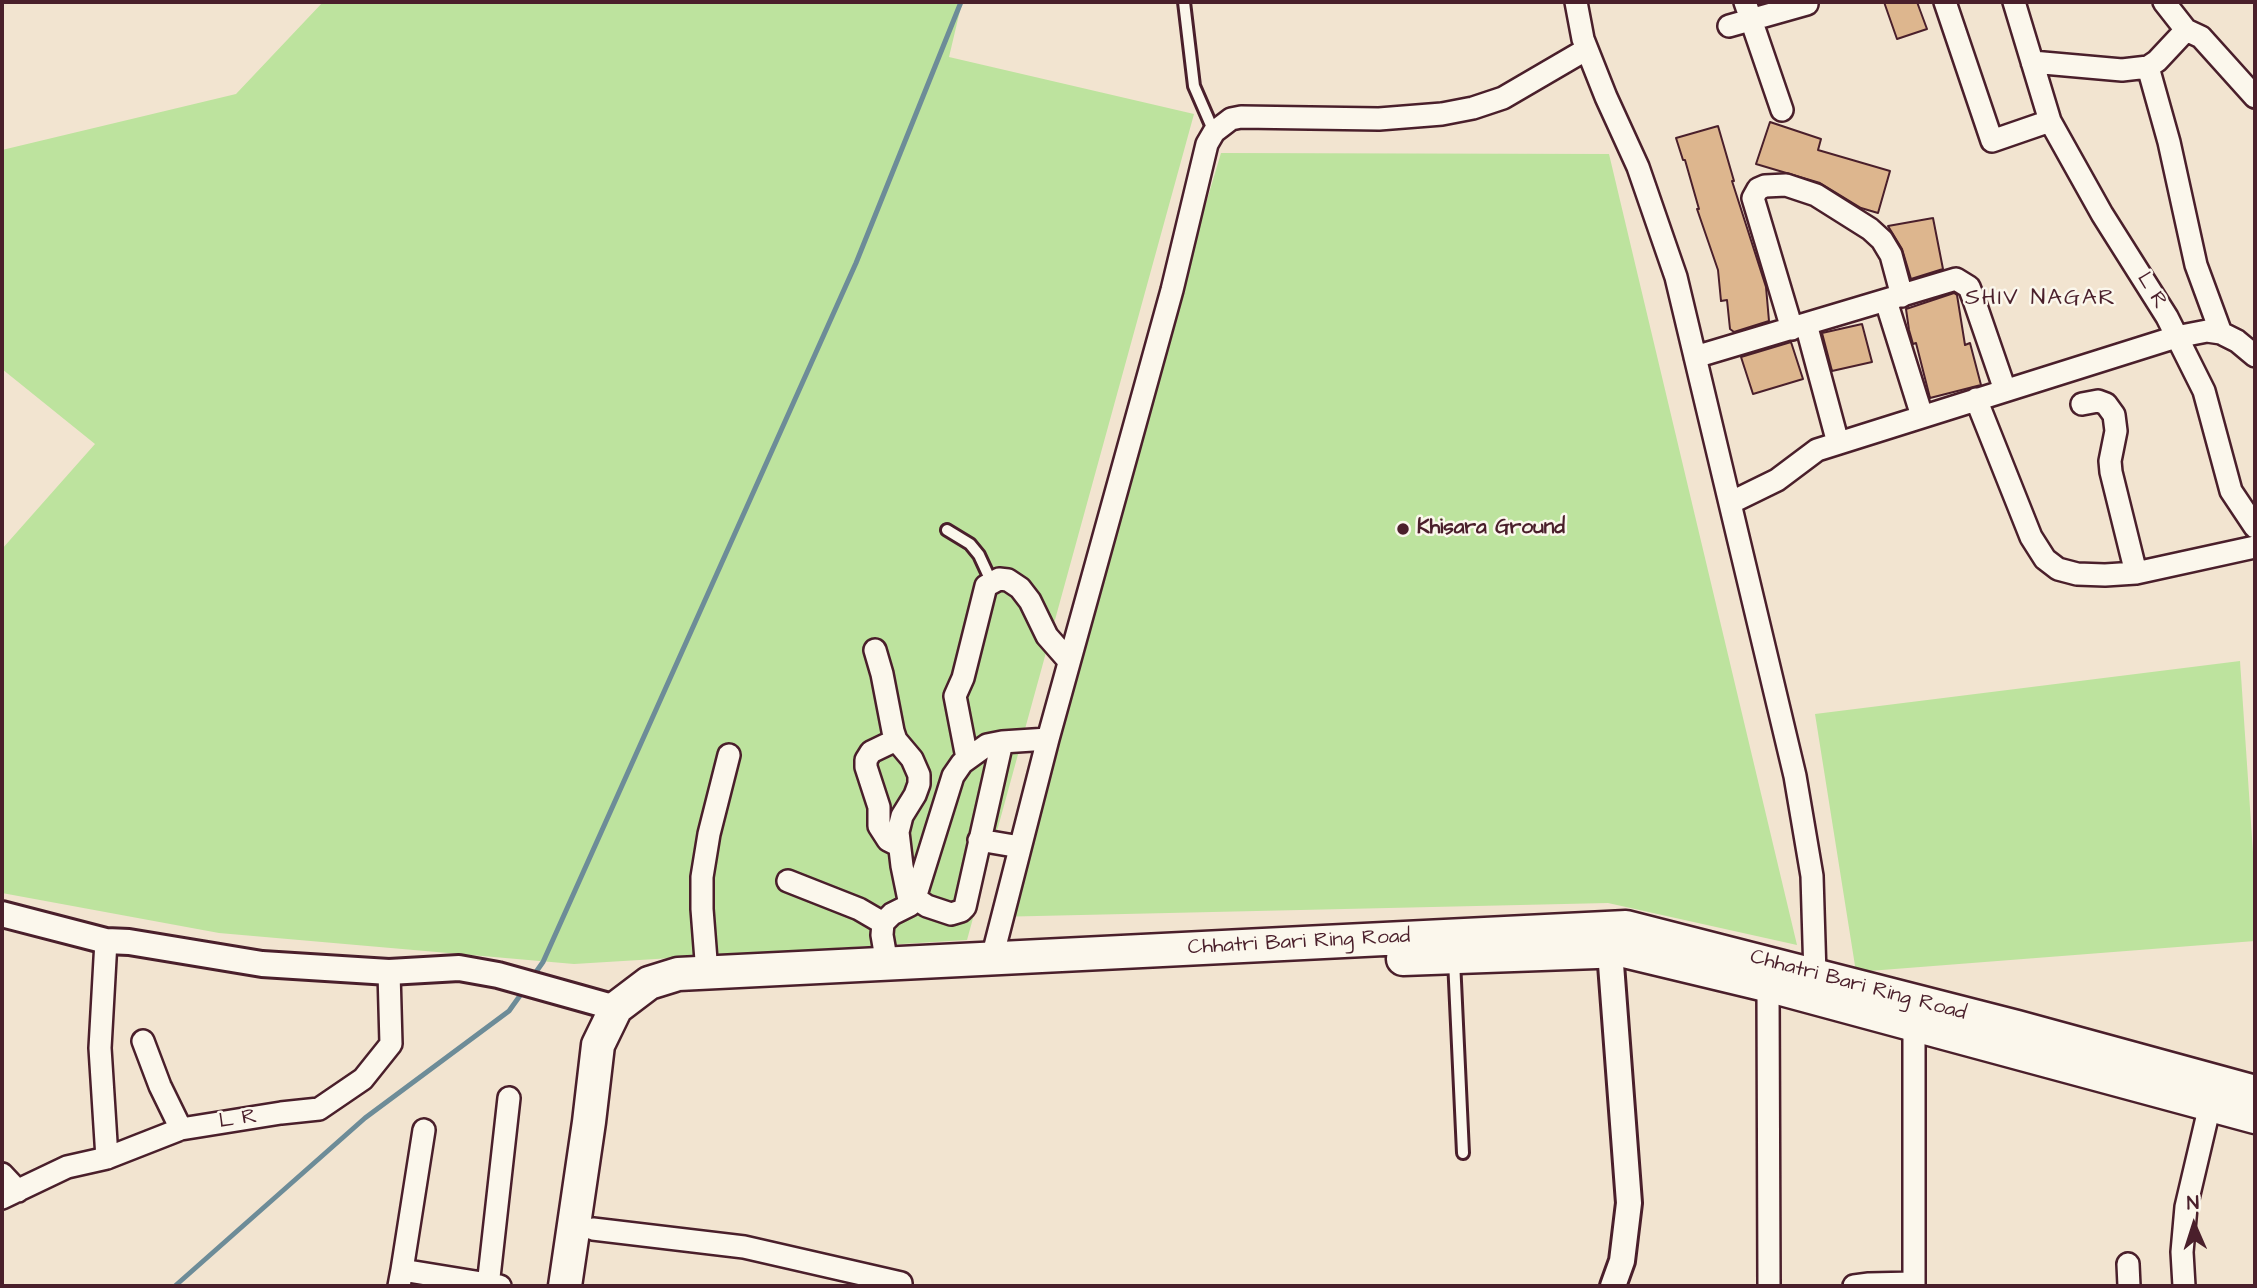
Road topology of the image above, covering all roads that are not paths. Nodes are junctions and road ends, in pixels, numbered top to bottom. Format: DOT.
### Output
graph roads {
  1 [pos="1184,2"];
  2 [pos="1576,2"];
  3 [pos="1806,2"];
  4 [pos="1945,2"];
  5 [pos="2014,2"];
  6 [pos="2164,2"];
  7 [pos="1748,11"];
  8 [pos="1730,26"];
  9 [pos="2186,30"];
  10 [pos="1587,50"];
  11 [pos="2032,62"];
  12 [pos="2148,67"];
  13 [pos="2255,97"];
  14 [pos="1782,110"];
  15 [pos="2050,121"];
  16 [pos="1214,132"];
  17 [pos="1894,298"];
  18 [pos="1799,326"];
  19 [pos="2221,333"];
  20 [pos="2176,337"];
  21 [pos="2255,356"];
  22 [pos="1695,357"];
  23 [pos="2005,390"];
  24 [pos="1976,399"];
  25 [pos="2082,404"];
  26 [pos="1922,416"];
  27 [pos="1838,443"];
  28 [pos="1730,503"];
  29 [pos="2255,527"];
  30 [pos="947,530"];
  31 [pos="2255,547"];
  32 [pos="2136,573"];
  33 [pos="991,581"];
  34 [pos="874,650"];
  35 [pos="1069,661"];
  36 [pos="1048,739"];
  37 [pos="896,740"];
  38 [pos="1002,742"];
  39 [pos="729,755"];
  40 [pos="967,758"];
  41 [pos="979,840"];
  42 [pos="898,845"];
  43 [pos="1020,847"];
  44 [pos="788,881"];
  45 [pos="913,902"];
  46 [pos="2,915"];
  47 [pos="883,923"];
  48 [pos="106,941"];
  49 [pos="1610,951"];
  50 [pos="1454,957"];
  51 [pos="992,958"];
  52 [pos="887,964"];
  53 [pos="389,972"];
  54 [pos="707,973"];
  55 [pos="1815,975"];
  56 [pos="1768,986"];
  57 [pos="616,1008"];
  58 [pos="1914,1024"];
  59 [pos="143,1041"];
  60 [pos="2255,1092"];
  61 [pos="509,1098"];
  62 [pos="2210,1105"];
  63 [pos="2255,1117"];
  64 [pos="181,1129"];
  65 [pos="424,1129"];
  66 [pos="1463,1153"];
  67 [pos="107,1158"];
  68 [pos="2,1174"];
  69 [pos="10,1195"];
  70 [pos="593,1229"];
  71 [pos="2128,1264"];
  72 [pos="401,1278"];
  73 [pos="901,1283"];
  74 [pos="1914,1285"];
  75 [pos="493,1286"];
  76 [pos="565,1286"];
  77 [pos="584,1286"];
  78 [pos="1613,1286"];
  79 [pos="1769,1286"];
  80 [pos="1854,1286"];
  81 [pos="2129,1286"];
  82 [pos="2184,1286"];
  1 -- 16 [label="lane"];
  2 -- 10 [label="street"];
  3 -- 7 [label="street"];
  4 -- 15 [label="street"];
  5 -- 11 [label="street, L R"];
  6 -- 9 [label="street"];
  7 -- 8 [label="street"];
  7 -- 14 [label="street"];
  9 -- 12 [label="street"];
  9 -- 13 [label="street"];
  10 -- 16 [label="street"];
  10 -- 22 [label="street"];
  11 -- 12 [label="street"];
  11 -- 15 [label="street, L R"];
  12 -- 19 [label="street"];
  15 -- 20 [label="street, L R"];
  16 -- 35 [label="street"];
  17 -- 18 [label="street"];
  17 -- 18 [label="street"];
  17 -- 23 [label="street"];
  17 -- 26 [label="street"];
  18 -- 22 [label="street"];
  18 -- 27 [label="street"];
  19 -- 20 [label="street"];
  19 -- 21 [label="street"];
  20 -- 23 [label="street"];
  20 -- 29 [label="street, L R"];
  22 -- 28 [label="street"];
  23 -- 24 [label="street"];
  24 -- 26 [label="street"];
  24 -- 32 [label="street"];
  25 -- 32 [label="street"];
  26 -- 27 [label="street"];
  27 -- 28 [label="street"];
  28 -- 55 [label="street"];
  30 -- 33 [label="lane"];
  31 -- 32 [label="street"];
  33 -- 35 [label="street"];
  33 -- 40 [label="street"];
  34 -- 37 [label="street"];
  35 -- 36 [label="street"];
  36 -- 38 [label="street"];
  36 -- 43 [label="street"];
  37 -- 42 [label="street"];
  37 -- 42 [label="street"];
  38 -- 40 [label="street"];
  38 -- 41 [label="street"];
  39 -- 54 [label="street"];
  40 -- 45 [label="street"];
  41 -- 43 [label="street"];
  41 -- 45 [label="street"];
  42 -- 45 [label="street"];
  43 -- 51 [label="street"];
  44 -- 47 [label="street"];
  45 -- 47 [label="street"];
  46 -- 48 [label="street"];
  47 -- 52 [label="street"];
  48 -- 53 [label="street"];
  48 -- 67 [label="street"];
  49 -- 50 [label="main road, Chhatri Bari Ring Road"];
  49 -- 56 [label="main road, Chhatri Bari Ring Road"];
  49 -- 78 [label="street"];
  50 -- 66 [label="lane"];
  50 -- 70 [label="main road, Chhatri Bari Ring Road"];
  51 -- 52 [label="main road, Chhatri Bari Ring Road"];
  51 -- 55 [label="main road, Chhatri Bari Ring Road"];
  52 -- 54 [label="main road, Chhatri Bari Ring Road"];
  53 -- 57 [label="street"];
  53 -- 64 [label="street, L R"];
  54 -- 57 [label="main road, Chhatri Bari Ring Road"];
  55 -- 60 [label="main road, Chhatri Bari Ring Road"];
  56 -- 58 [label="main road, Chhatri Bari Ring Road"];
  56 -- 79 [label="street"];
  57 -- 76 [label="main road, Chhatri Bari Ring Road"];
  58 -- 62 [label="main road, Chhatri Bari Ring Road"];
  58 -- 74 [label="street"];
  59 -- 64 [label="street"];
  61 -- 75 [label="street"];
  62 -- 63 [label="main road, Chhatri Bari Ring Road"];
  62 -- 82 [label="street"];
  64 -- 67 [label="street, L R"];
  65 -- 72 [label="street"];
  67 -- 69 [label="street, L R"];
  68 -- 69 [label="street"];
  70 -- 73 [label="street"];
  70 -- 77 [label="main road, Chhatri Bari Ring Road"];
  71 -- 81 [label="street"];
  72 -- 75 [label="street"];
  74 -- 80 [label="street"];
}
